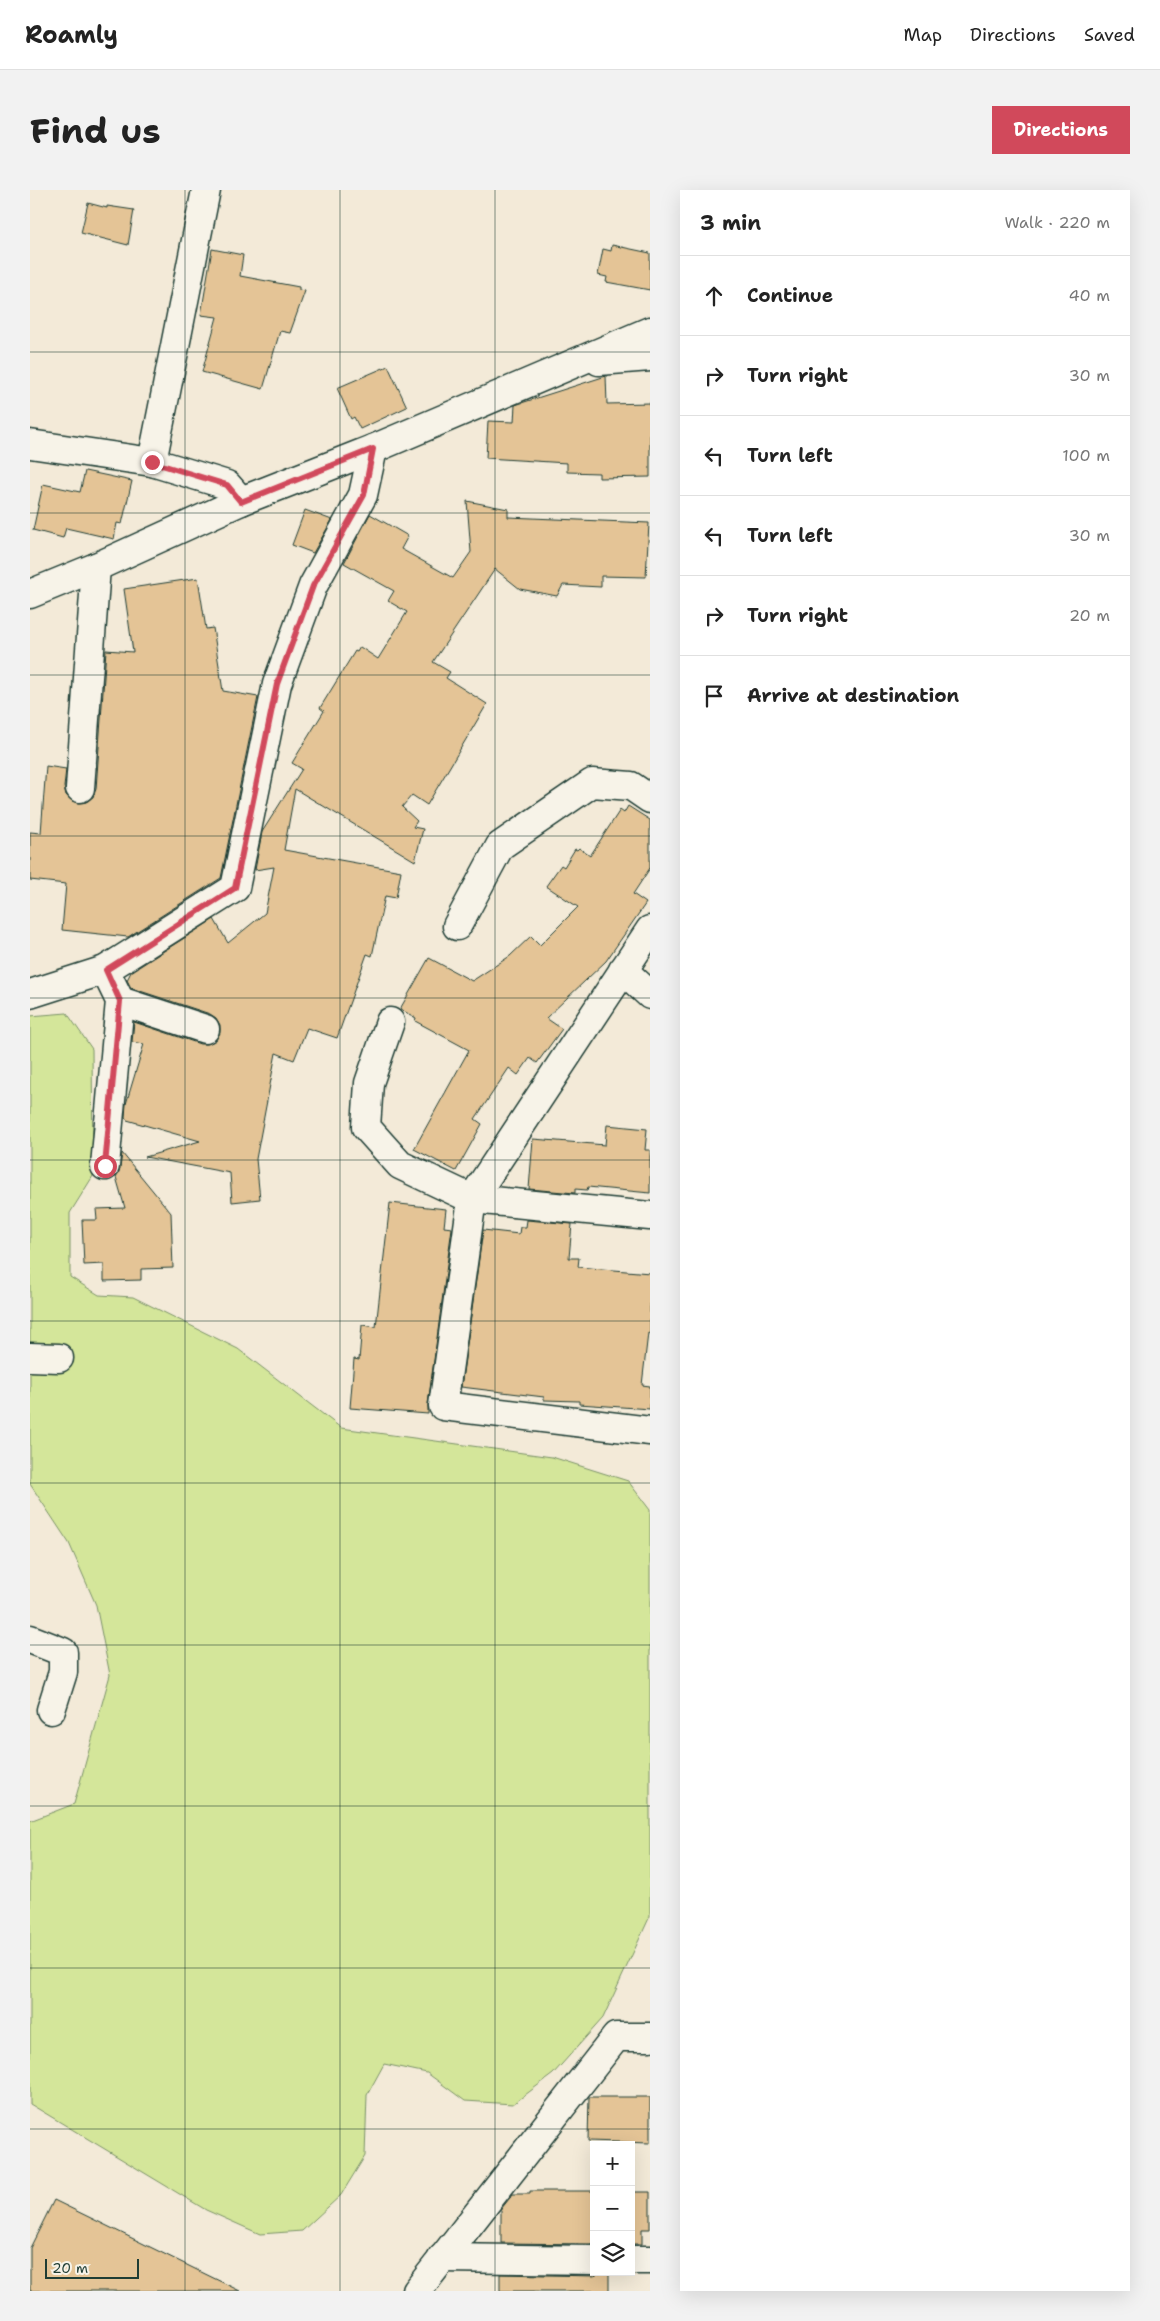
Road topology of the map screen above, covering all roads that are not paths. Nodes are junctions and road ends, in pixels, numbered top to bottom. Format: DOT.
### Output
graph roads {
  1 [pos="206,190"];
  2 [pos="650,331"];
  3 [pos="650,356"];
  4 [pos="577,363"];
  5 [pos="30,444"];
  6 [pos="373,449"];
  7 [pos="152,462"];
  8 [pos="241,502"];
  9 [pos="96,567"];
  10 [pos="30,594"];
  11 [pos="80,788"];
  12 [pos="650,799"];
  13 [pos="457,926"];
  14 [pos="650,930"];
  15 [pos="106,970"];
  16 [pos="623,970"];
  17 [pos="30,994"];
  18 [pos="650,995"];
  19 [pos="120,1001"];
  20 [pos="390,1022"];
  21 [pos="205,1029"];
  22 [pos="105,1166"];
  23 [pos="472,1199"];
  24 [pos="650,1216"];
  25 [pos="30,1357"];
  26 [pos="59,1358"];
  27 [pos="650,1431"];
  28 [pos="30,1639"];
  29 [pos="51,1710"];
  30 [pos="650,2037"];
  31 [pos="442,2258"];
  32 [pos="590,2260"];
  33 [pos="635,2260"];
  34 [pos="650,2260"];
  35 [pos="417,2291"];
  1 -- 7 [label="street"];
  2 -- 4 [label="street"];
  3 -- 4 [label="street"];
  4 -- 6 [label="street"];
  5 -- 7 [label="street"];
  6 -- 8 [label="street"];
  6 -- 15 [label="street"];
  7 -- 8 [label="street"];
  8 -- 9 [label="street"];
  9 -- 10 [label="street"];
  9 -- 11 [label="street"];
  12 -- 13 [label="street"];
  14 -- 16 [label="street"];
  15 -- 17 [label="street"];
  15 -- 19 [label="street"];
  16 -- 18 [label="street"];
  16 -- 23 [label="street"];
  19 -- 21 [label="street"];
  19 -- 22 [label="street"];
  20 -- 23 [label="street"];
  23 -- 24 [label="street"];
  23 -- 27 [label="street"];
  25 -- 26 [label="street"];
  28 -- 29 [label="street"];
  30 -- 31 [label="street"];
  31 -- 32 [label="street"];
  31 -- 35 [label="street"];
  33 -- 34 [label="street"];
}
